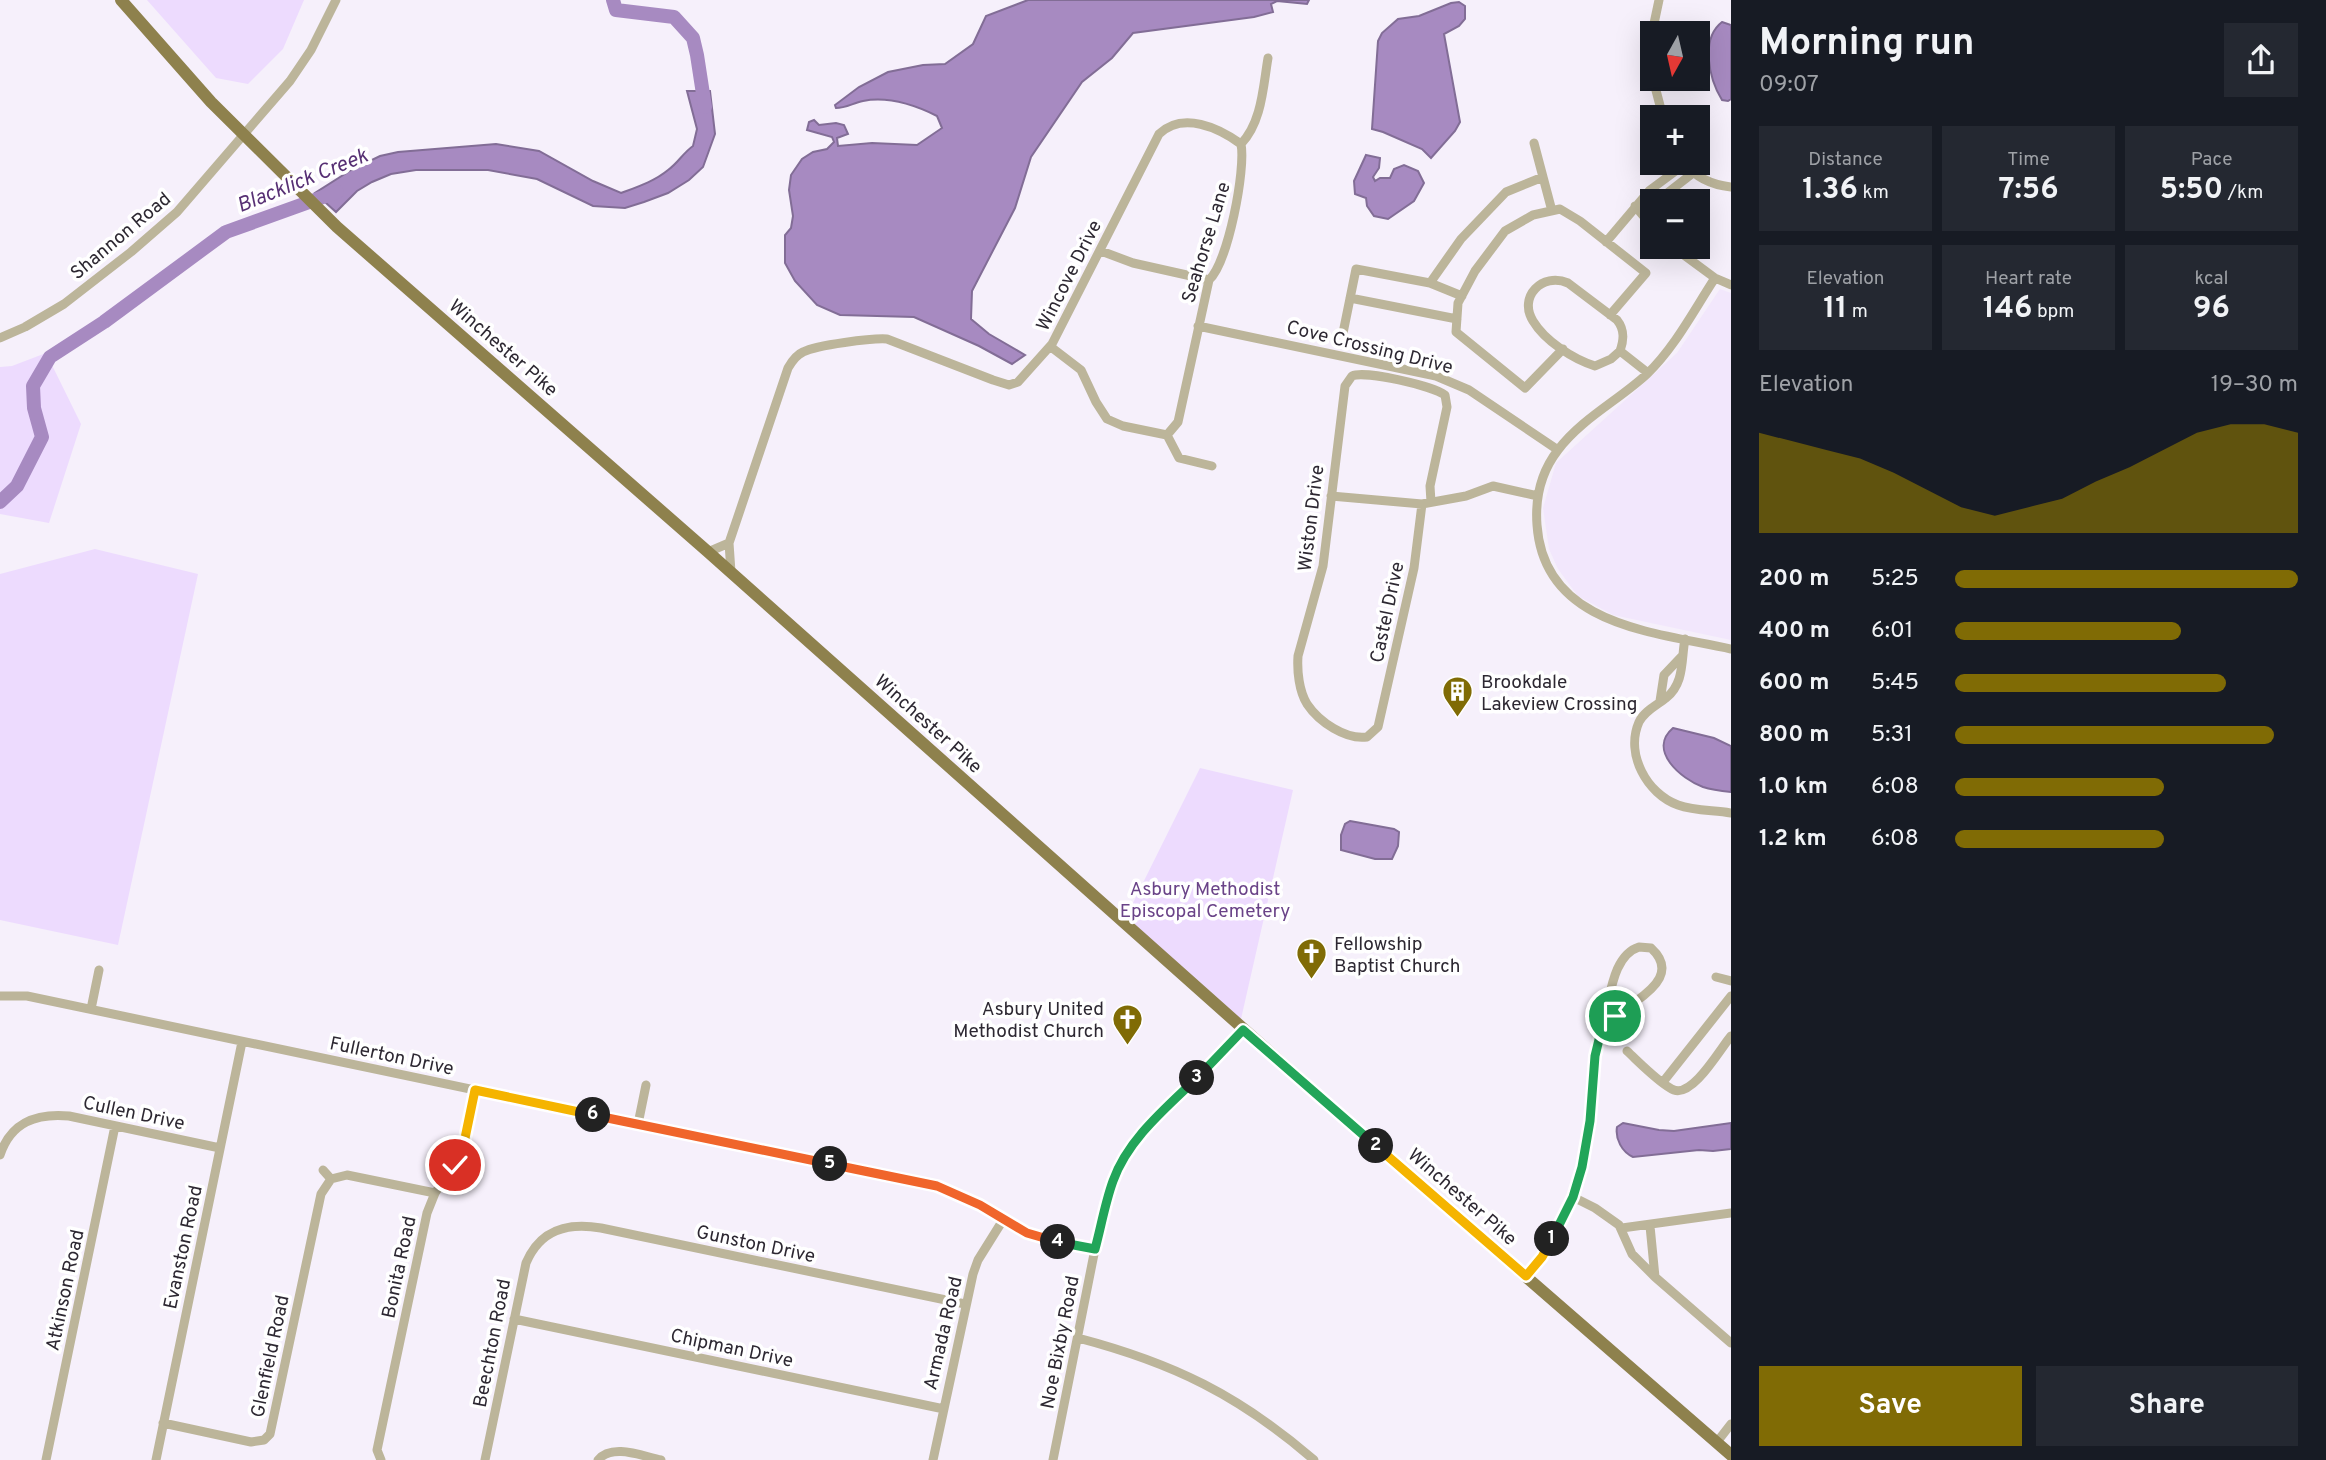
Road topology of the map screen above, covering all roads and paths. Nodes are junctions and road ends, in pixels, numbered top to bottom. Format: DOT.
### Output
graph roads {
  1 [pos="121,0"];
  2 [pos="336,0"];
  3 [pos="1659,0"];
  4 [pos="1655,21"];
  5 [pos="1268,58"];
  6 [pos="244,136"];
  7 [pos="1534,143"];
  8 [pos="1241,144"];
  9 [pos="1669,175"];
  10 [pos="1690,175"];
  11 [pos="1697,175"];
  12 [pos="1543,177"];
  13 [pos="1731,187"];
  14 [pos="1671,189"];
  15 [pos="1640,205"];
  16 [pos="1635,206"];
  17 [pos="1552,211"];
  18 [pos="1640,212"];
  19 [pos="1606,242"];
  20 [pos="1101,251"];
  21 [pos="1689,259"];
  22 [pos="1715,278"];
  23 [pos="1209,280"];
  24 [pos="1430,283"];
  25 [pos="1731,285"];
  26 [pos="1462,296"];
  27 [pos="1350,298"];
  28 [pos="1610,315"];
  29 [pos="1457,319"];
  30 [pos="1198,326"];
  31 [pos="1343,333"];
  32 [pos="0,338"];
  33 [pos="1051,347"];
  34 [pos="1563,349"];
  35 [pos="1620,351"];
  36 [pos="1648,373"];
  37 [pos="1395,380"];
  38 [pos="1167,435"];
  39 [pos="1558,450"];
  40 [pos="1212,466"];
  41 [pos="1331,496"];
  42 [pos="1538,496"];
  43 [pos="1426,503"];
  44 [pos="729,543"];
  45 [pos="708,552"];
  46 [pos="731,572"];
  47 [pos="1685,639"];
  48 [pos="1731,649"];
  49 [pos="1682,656"];
  50 [pos="1660,701"];
  51 [pos="1378,727"];
  52 [pos="1731,813"];
  53 [pos="99,970"];
  54 [pos="1716,977"];
  55 [pos="1731,981"];
  56 [pos="0,996"];
  57 [pos="1731,996"];
  58 [pos="91,1009"];
  59 [pos="1605,1015"];
  60 [pos="1243,1030"];
  61 [pos="1731,1036"];
  62 [pos="242,1042"];
  63 [pos="1627,1051"];
  64 [pos="1663,1082"];
  65 [pos="646,1085"];
  66 [pos="1311,1089"];
  67 [pos="475,1090"];
  68 [pos="1332,1108"];
  69 [pos="638,1125"];
  70 [pos="116,1126"];
  71 [pos="220,1148"];
  72 [pos="0,1155"];
  73 [pos="323,1170"];
  74 [pos="331,1179"];
  75 [pos="435,1194"];
  76 [pos="1573,1197"];
  77 [pos="1731,1213"];
  78 [pos="1003,1220"];
  79 [pos="1650,1226"];
  80 [pos="1622,1228"];
  81 [pos="543,1238"];
  82 [pos="1095,1249"];
  83 [pos="1526,1276"];
  84 [pos="1655,1277"];
  85 [pos="965,1304"];
  86 [pos="514,1319"];
  87 [pos="1078,1338"];
  88 [pos="1731,1343"];
  89 [pos="944,1409"];
  90 [pos="163,1423"];
  91 [pos="1731,1424"];
  92 [pos="1726,1447"];
  93 [pos="599,1455"];
  94 [pos="46,1460"];
  95 [pos="156,1460"];
  96 [pos="381,1460"];
  97 [pos="485,1460"];
  98 [pos="661,1460"];
  99 [pos="933,1460"];
  100 [pos="1052,1460"];
  101 [pos="1314,1460"];
  1 -- 6 [label="main road, Winchester Pike"];
  2 -- 6 [label="street, Shannon Road"];
  3 -- 4 [label="street"];
  5 -- 8 [label="street, Seahorse Lane"];
  6 -- 32 [label="street, Shannon Road"];
  6 -- 45 [label="main road, Winchester Pike"];
  7 -- 12 [label="street"];
  8 -- 20 [label="street, Wincove Drive"];
  8 -- 23 [label="street, Seahorse Lane"];
  9 -- 16 [label="street"];
  10 -- 14 [label="street"];
  11 -- 13 [label="street"];
  12 -- 17 [label="street"];
  12 -- 24 [label="street"];
  15 -- 16 [label="street"];
  16 -- 18 [label="street"];
  16 -- 19 [label="street"];
  17 -- 19 [label="street"];
  17 -- 26 [label="street"];
  19 -- 28 [label="street"];
  20 -- 23 [label="street"];
  20 -- 33 [label="street, Wincove Drive"];
  21 -- 22 [label="street"];
  22 -- 25 [label="street"];
  22 -- 36 [label="street"];
  23 -- 30 [label="street, Seahorse Lane"];
  24 -- 26 [label="street"];
  24 -- 27 [label="street"];
  26 -- 29 [label="street"];
  27 -- 29 [label="street"];
  27 -- 31 [label="street"];
  28 -- 34 [label="street"];
  28 -- 35 [label="street"];
  29 -- 34 [label="street"];
  30 -- 38 [label="street, Seahorse Lane"];
  30 -- 39 [label="street, Cove Crossing Drive"];
  33 -- 38 [label="street"];
  33 -- 44 [label="street, Wincove Drive"];
  34 -- 35 [label="street"];
  35 -- 36 [label="street"];
  36 -- 39 [label="street"];
  37 -- 41 [label="street, Wiston Drive"];
  37 -- 43 [label="street, Castel Drive"];
  38 -- 40 [label="street"];
  39 -- 42 [label="street"];
  41 -- 43 [label="street"];
  41 -- 51 [label="street, Wiston Drive"];
  42 -- 43 [label="street"];
  42 -- 47 [label="street"];
  43 -- 51 [label="street, Castel Drive"];
  44 -- 45 [label="street"];
  44 -- 46 [label="street, Wincove Drive"];
  45 -- 46 [label="main road, Winchester Pike"];
  46 -- 60 [label="main road, Winchester Pike"];
  47 -- 48 [label="street"];
  47 -- 49 [label="street"];
  49 -- 50 [label="street"];
  49 -- 50 [label="street"];
  50 -- 52 [label="street"];
  53 -- 58 [label="street"];
  54 -- 55 [label="street"];
  56 -- 58 [label="street, Fullerton Drive"];
  57 -- 64 [label="street"];
  58 -- 62 [label="street, Fullerton Drive"];
  59 -- 59 [label="street"];
  59 -- 76 [label="street"];
  60 -- 66 [label="main road, Winchester Pike"];
  60 -- 82 [label="street, Noe Bixby Road"];
  61 -- 64 [label="street"];
  62 -- 67 [label="street, Fullerton Drive"];
  62 -- 71 [label="street, Evanston Road"];
  63 -- 64 [label="street"];
  65 -- 69 [label="street"];
  66 -- 68 [label="street, Winchester Pike"];
  67 -- 69 [label="street, Fullerton Drive"];
  67 -- 75 [label="street, Bonita Road"];
  68 -- 83 [label="main road, Winchester Pike"];
  69 -- 78 [label="street, Fullerton Drive"];
  70 -- 71 [label="street, Cullen Drive"];
  70 -- 72 [label="street, Cullen Drive"];
  70 -- 94 [label="street, Atkinson Road"];
  71 -- 90 [label="street, Evanston Road"];
  73 -- 74 [label="street"];
  74 -- 75 [label="street"];
  74 -- 90 [label="street, Glenfield Road"];
  75 -- 96 [label="street, Bonita Road"];
  76 -- 80 [label="street"];
  76 -- 83 [label="street"];
  77 -- 79 [label="street"];
  78 -- 82 [label="street, Fullerton Drive"];
  78 -- 85 [label="street, Armada Road"];
  79 -- 80 [label="street"];
  79 -- 84 [label="street"];
  80 -- 84 [label="street"];
  81 -- 85 [label="street, Gunston Drive"];
  81 -- 86 [label="street, Beechton Road"];
  82 -- 87 [label="street, Noe Bixby Road"];
  83 -- 92 [label="main road, Winchester Pike"];
  84 -- 88 [label="street"];
  85 -- 89 [label="street, Armada Road"];
  86 -- 89 [label="street, Chipman Drive"];
  86 -- 97 [label="street, Beechton Road"];
  87 -- 100 [label="street, Noe Bixby Road"];
  87 -- 101 [label="street"];
  89 -- 99 [label="street, Armada Road"];
  90 -- 95 [label="street, Evanston Road"];
  91 -- 92 [label="street"];
  93 -- 98 [label="street"];
}
